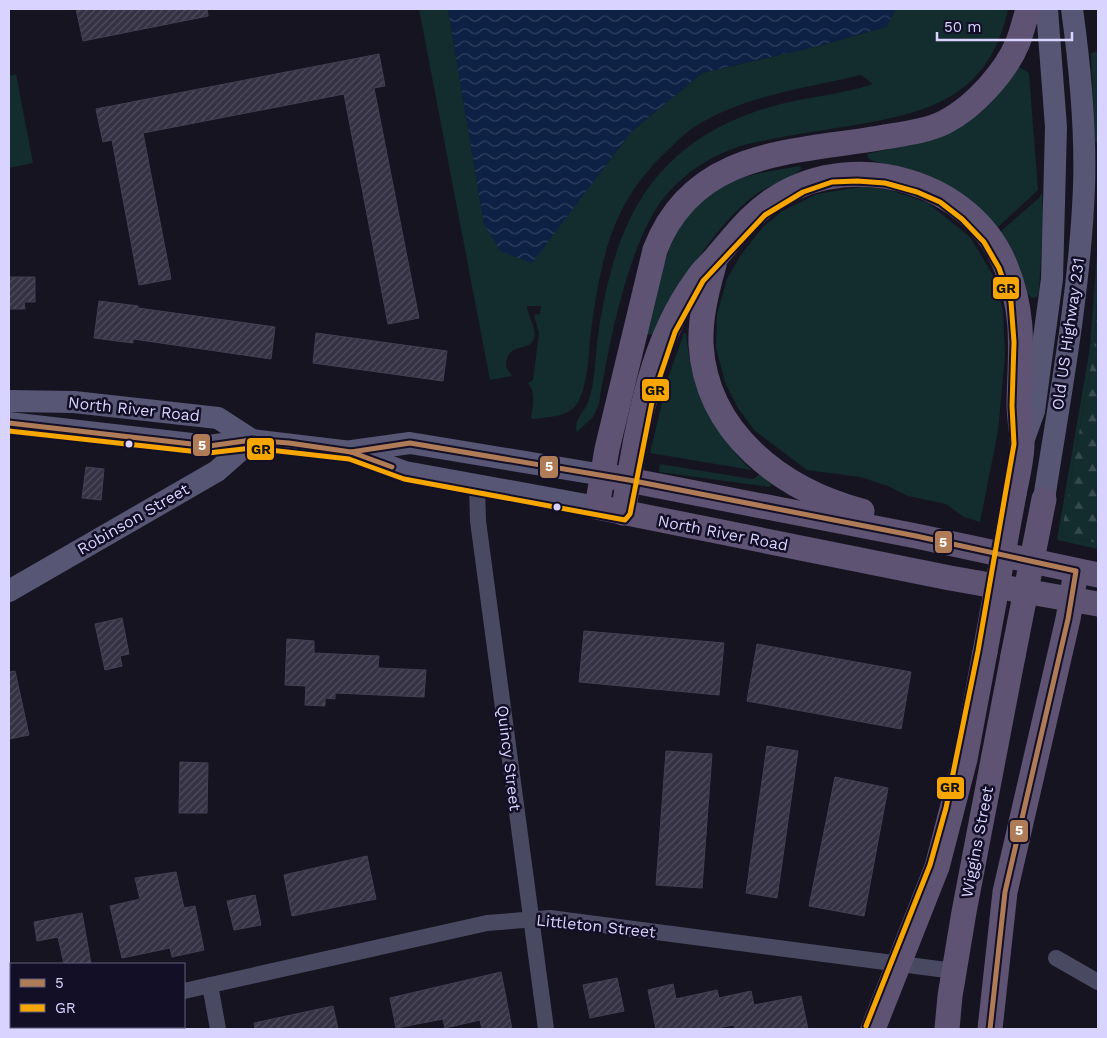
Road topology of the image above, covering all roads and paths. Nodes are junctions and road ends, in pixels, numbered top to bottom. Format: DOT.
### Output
graph roads {
  1 [pos="1028,9"];
  2 [pos="1047,9"];
  3 [pos="1072,9"];
  4 [pos="716,257"];
  5 [pos="9,401"];
  6 [pos="9,424"];
  7 [pos="252,440"];
  8 [pos="1022,444"];
  9 [pos="351,452"];
  10 [pos="603,475"];
  11 [pos="628,480"];
  12 [pos="477,485"];
  13 [pos="1044,499"];
  14 [pos="597,507"];
  15 [pos="623,513"];
  16 [pos="916,536"];
  17 [pos="1087,573"];
  18 [pos="9,591"];
  19 [pos="1072,599"];
  20 [pos="1098,604"];
  21 [pos="1014,656"];
  22 [pos="530,919"];
  23 [pos="1056,958"];
  24 [pos="900,966"];
  25 [pos="954,971"];
  26 [pos="1098,982"];
  27 [pos="210,985"];
  28 [pos="185,991"];
  29 [pos="218,1029"];
  30 [pos="546,1029"];
  31 [pos="873,1029"];
  32 [pos="947,1029"];
  33 [pos="990,1029"];
  1 -- 10 [label="main road"];
  2 -- 8 [label="main road, Old US Highway 231"];
  3 -- 13 [label="main road, Old US Highway 231"];
  4 -- 8 [label="main road"];
  4 -- 11 [label="main road"];
  4 -- 16 [label="main road"];
  5 -- 7 [label="main road, North River Road"];
  6 -- 7 [label="main road, North River Road"];
  7 -- 9 [label="main road, North River Road"];
  7 -- 18 [label="main road, Robinson Street"];
  8 -- 24 [label="main road, bridge"];
  9 -- 10 [label="main road, North River Road"];
  9 -- 12 [label="main road, North River Road"];
  10 -- 11 [label="main road, North River Road"];
  10 -- 14 [label="main road"];
  11 -- 15 [label="main road"];
  11 -- 16 [label="main road, North River Road"];
  12 -- 14 [label="main road, North River Road"];
  12 -- 22 [label="street, Quincy Street"];
  13 -- 21 [label="main road, Old US Highway 231, bridge"];
  14 -- 15 [label="main road, North River Road"];
  15 -- 19 [label="main road, North River Road"];
  16 -- 17 [label="main road, North River Road"];
  17 -- 19 [label="main road"];
  19 -- 20 [label="main road, North River Road"];
  19 -- 33 [label="main road"];
  21 -- 25 [label="main road, Wiggins Street"];
  22 -- 24 [label="street, Littleton Street"];
  22 -- 27 [label="street, Littleton Street"];
  22 -- 30 [label="street, Quincy Street"];
  23 -- 26 [label="street"];
  24 -- 25 [label="street, Littleton Street"];
  24 -- 31 [label="main road"];
  25 -- 32 [label="main road, Wiggins Street"];
  27 -- 28 [label="street, Littleton Street"];
  27 -- 29 [label="street"];
}
